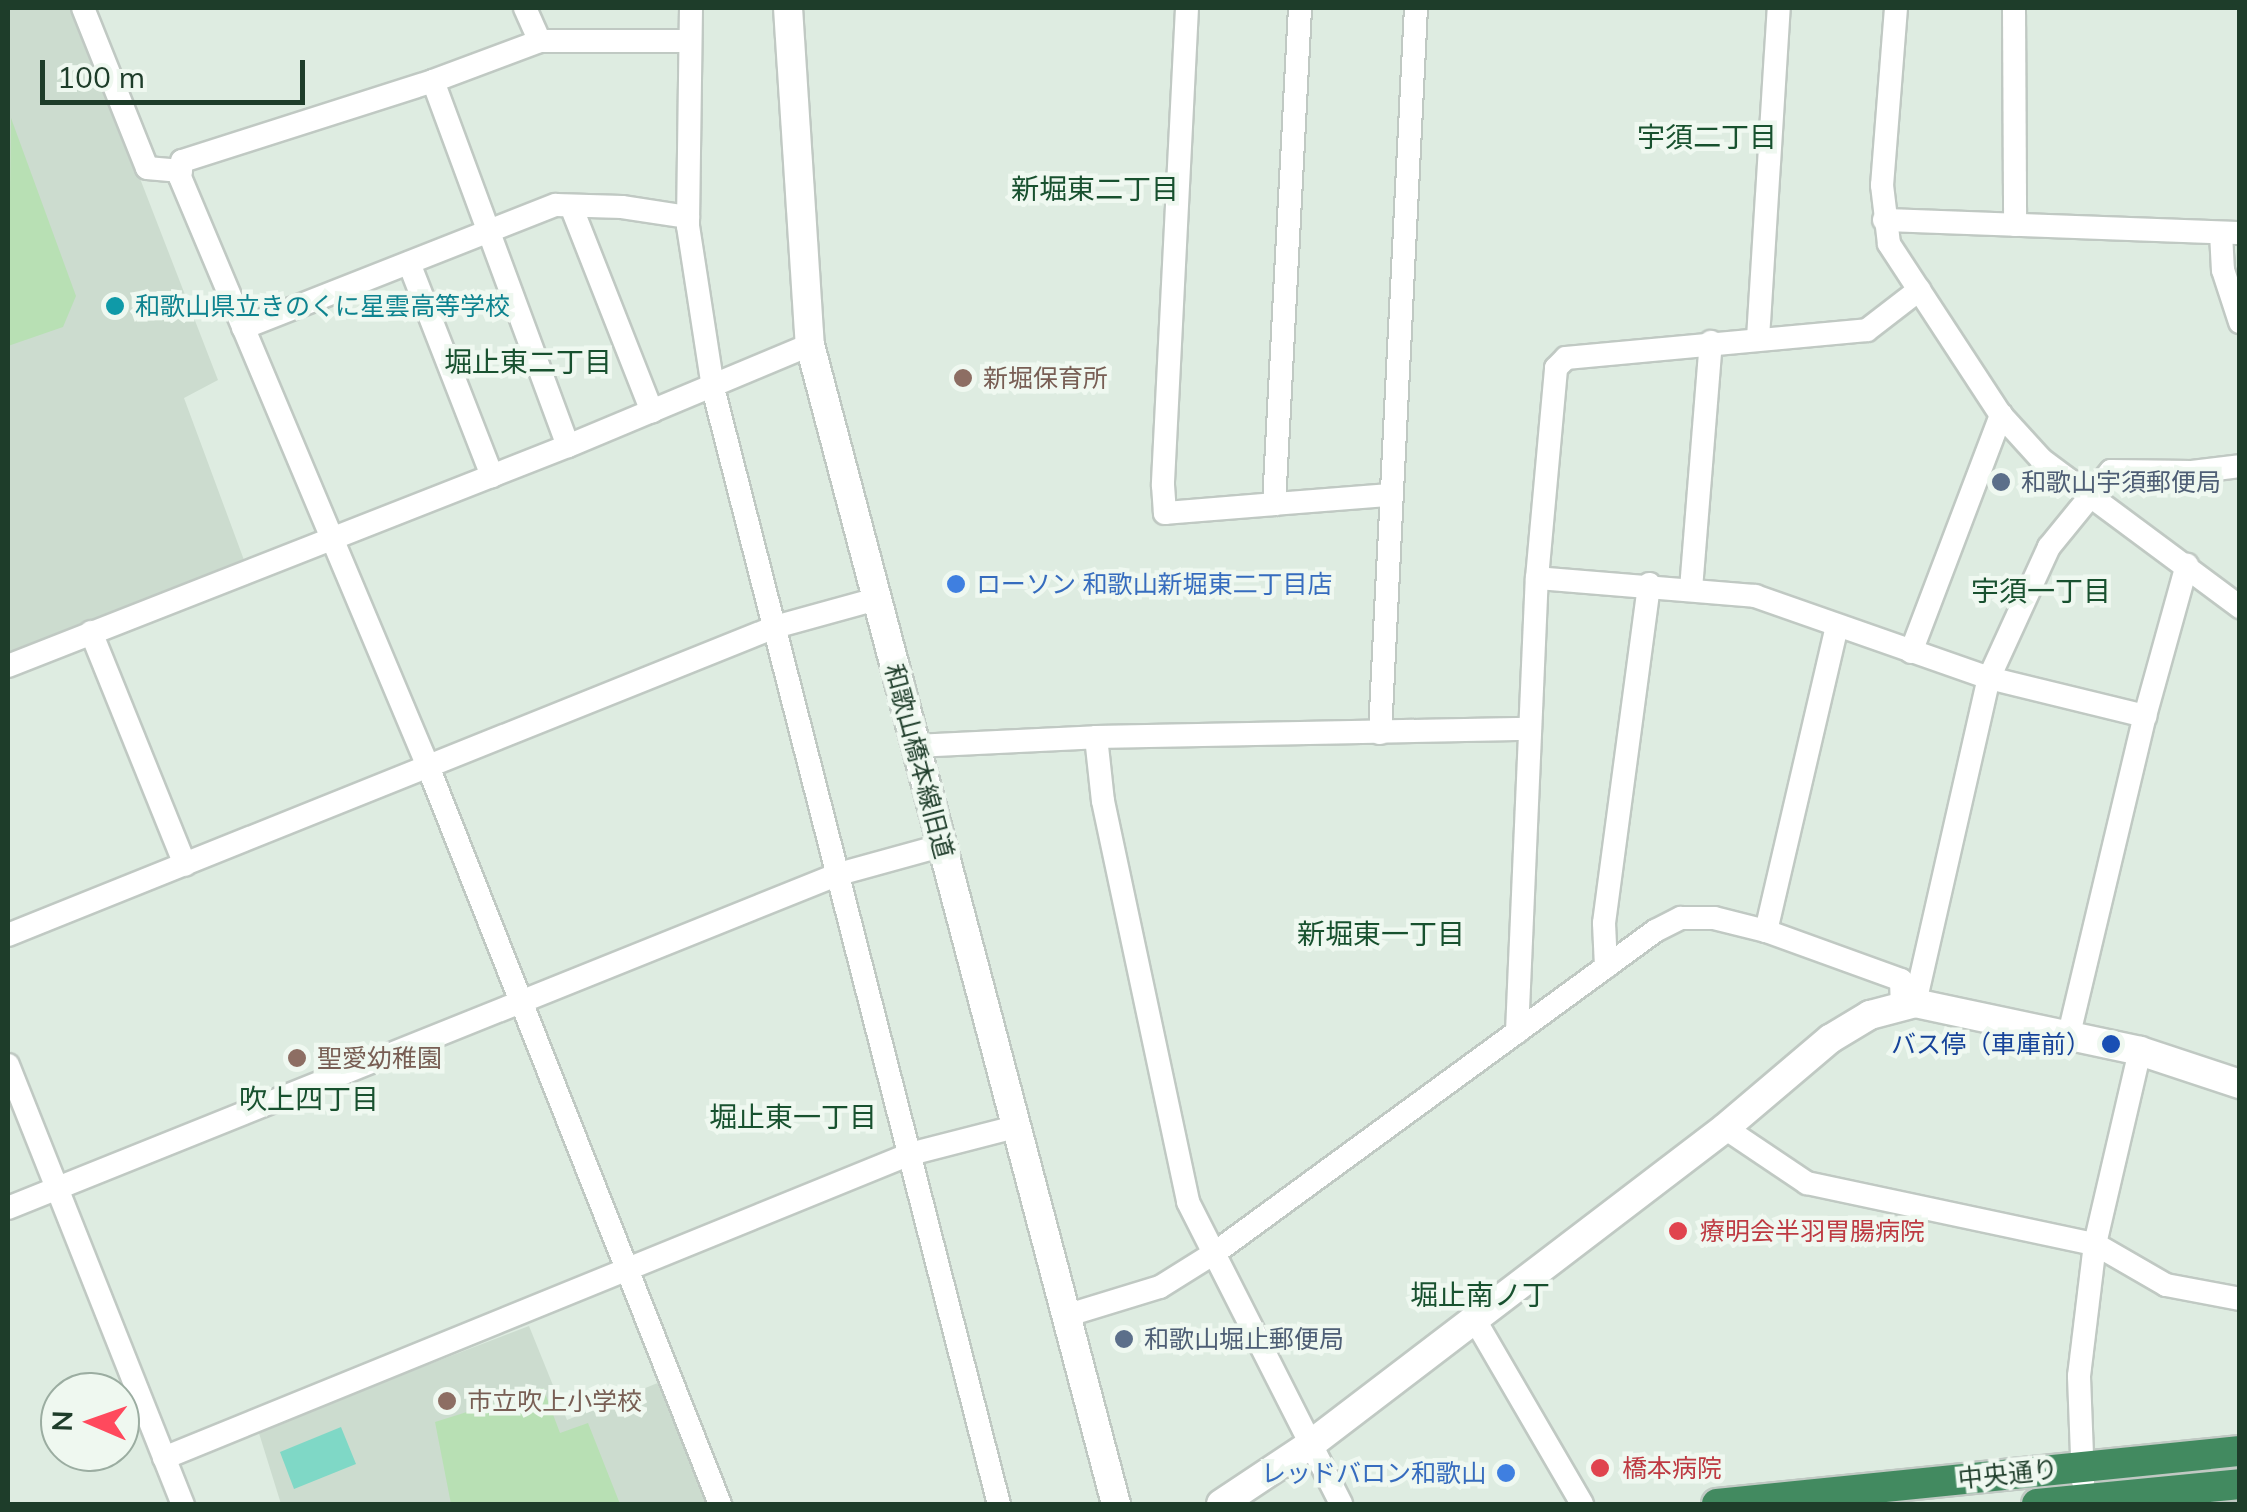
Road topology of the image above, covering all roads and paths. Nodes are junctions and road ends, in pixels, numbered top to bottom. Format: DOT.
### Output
graph roads {
  1 [pos="82,8"];
  2 [pos="525,8"];
  3 [pos="691,8"];
  4 [pos="788,8"];
  5 [pos="1187,8"];
  6 [pos="1300,8"];
  7 [pos="1416,8"];
  8 [pos="1778,8"];
  9 [pos="1896,8"];
  10 [pos="2014,8"];
  11 [pos="540,41"];
  12 [pos="690,41"];
  13 [pos="433,81"];
  14 [pos="181,170"];
  15 [pos="571,206"];
  16 [pos="688,216"];
  17 [pos="1884,220"];
  18 [pos="2015,225"];
  19 [pos="2230,233"];
  20 [pos="490,234"];
  21 [pos="410,264"];
  22 [pos="1918,290"];
  23 [pos="2240,322"];
  24 [pos="243,328"];
  25 [pos="1758,338"];
  26 [pos="1710,342"];
  27 [pos="810,345"];
  28 [pos="713,388"];
  29 [pos="652,412"];
  30 [pos="2002,415"];
  31 [pos="568,446"];
  32 [pos="2240,466"];
  33 [pos="492,476"];
  34 [pos="1389,495"];
  35 [pos="2093,497"];
  36 [pos="1274,504"];
  37 [pos="330,539"];
  38 [pos="2187,566"];
  39 [pos="1538,578"];
  40 [pos="1649,584"];
  41 [pos="1690,589"];
  42 [pos="876,600"];
  43 [pos="2240,606"];
  44 [pos="776,626"];
  45 [pos="1836,626"];
  46 [pos="91,632"];
  47 [pos="1910,652"];
  48 [pos="8,666"];
  49 [pos="1989,678"];
  50 [pos="2145,716"];
  51 [pos="1530,729"];
  52 [pos="1380,733"];
  53 [pos="1096,736"];
  54 [pos="916,746"];
  55 [pos="427,764"];
  56 [pos="942,846"];
  57 [pos="185,865"];
  58 [pos="839,874"];
  59 [pos="1766,931"];
  60 [pos="8,934"];
  61 [pos="1606,966"];
  62 [pos="518,1000"];
  63 [pos="1909,1004"];
  64 [pos="1517,1032"];
  65 [pos="2069,1034"];
  66 [pos="2140,1052"];
  67 [pos="8,1066"];
  68 [pos="2240,1084"];
  69 [pos="1016,1128"];
  70 [pos="1725,1128"];
  71 [pos="910,1154"];
  72 [pos="57,1188"];
  73 [pos="8,1208"];
  74 [pos="2095,1244"];
  75 [pos="1216,1252"];
  76 [pos="624,1268"];
  77 [pos="2240,1299"];
  78 [pos="1065,1316"];
  79 [pos="1475,1320"];
  80 [pos="1311,1444"];
  81 [pos="2240,1451"];
  82 [pos="164,1458"];
  83 [pos="2082,1466"];
  84 [pos="2240,1484"];
  85 [pos="2084,1502"];
  86 [pos="183,1504"];
  87 [pos="720,1504"];
  88 [pos="999,1504"];
  89 [pos="1116,1504"];
  90 [pos="1221,1504"];
  91 [pos="1341,1504"];
  92 [pos="1582,1504"];
  93 [pos="1717,1504"];
  94 [pos="2037,1504"];
  1 -- 14 [label="street"];
  2 -- 11 [label="street"];
  3 -- 12 [label="street"];
  4 -- 27 [label="street, 和歌山橋本線旧道"];
  5 -- 36 [label="street"];
  6 -- 36 [label="street"];
  7 -- 34 [label="street"];
  8 -- 25 [label="street"];
  9 -- 17 [label="street"];
  10 -- 18 [label="street"];
  11 -- 12 [label="street"];
  11 -- 13 [label="street"];
  12 -- 16 [label="street"];
  13 -- 14 [label="street"];
  13 -- 20 [label="street"];
  14 -- 24 [label="street"];
  15 -- 16 [label="street"];
  15 -- 20 [label="street"];
  15 -- 29 [label="street"];
  16 -- 28 [label="street"];
  17 -- 18 [label="street"];
  17 -- 22 [label="street"];
  18 -- 19 [label="street"];
  19 -- 23 [label="street"];
  20 -- 21 [label="street"];
  20 -- 31 [label="street"];
  21 -- 24 [label="street"];
  21 -- 33 [label="street"];
  22 -- 25 [label="street"];
  22 -- 30 [label="street"];
  24 -- 37 [label="street"];
  25 -- 26 [label="street"];
  26 -- 39 [label="street"];
  26 -- 41 [label="street"];
  27 -- 28 [label="street"];
  27 -- 42 [label="street, 和歌山橋本線旧道"];
  28 -- 29 [label="street"];
  28 -- 44 [label="street"];
  29 -- 31 [label="street"];
  30 -- 35 [label="street"];
  30 -- 47 [label="street"];
  31 -- 33 [label="street"];
  32 -- 35 [label="street"];
  33 -- 37 [label="street"];
  34 -- 36 [label="street"];
  34 -- 52 [label="street"];
  35 -- 38 [label="street"];
  35 -- 49 [label="street"];
  37 -- 46 [label="street"];
  37 -- 55 [label="street"];
  38 -- 43 [label="street"];
  38 -- 50 [label="street"];
  39 -- 40 [label="street"];
  39 -- 51 [label="street"];
  40 -- 41 [label="street"];
  40 -- 61 [label="street"];
  41 -- 45 [label="street"];
  42 -- 44 [label="street"];
  42 -- 54 [label="street, 和歌山橋本線旧道"];
  44 -- 55 [label="street"];
  44 -- 58 [label="street"];
  45 -- 47 [label="street"];
  45 -- 59 [label="street"];
  46 -- 48 [label="street"];
  46 -- 57 [label="street"];
  47 -- 49 [label="street"];
  49 -- 50 [label="street"];
  49 -- 63 [label="street"];
  50 -- 65 [label="street"];
  51 -- 52 [label="street"];
  51 -- 64 [label="street"];
  52 -- 53 [label="street"];
  53 -- 54 [label="street"];
  53 -- 75 [label="street"];
  54 -- 56 [label="street, 和歌山橋本線旧道"];
  55 -- 57 [label="street"];
  55 -- 62 [label="street"];
  56 -- 58 [label="street"];
  56 -- 69 [label="street, 和歌山橋本線旧道"];
  57 -- 60 [label="street"];
  58 -- 62 [label="street"];
  58 -- 71 [label="street"];
  59 -- 61 [label="street"];
  59 -- 63 [label="street"];
  61 -- 64 [label="street"];
  62 -- 72 [label="street"];
  62 -- 76 [label="street"];
  63 -- 65 [label="street"];
  63 -- 70 [label="street"];
  64 -- 75 [label="street"];
  65 -- 66 [label="street"];
  66 -- 68 [label="street"];
  66 -- 74 [label="street"];
  67 -- 72 [label="street"];
  69 -- 71 [label="street"];
  69 -- 78 [label="street, 和歌山橋本線旧道"];
  70 -- 74 [label="street"];
  70 -- 79 [label="street"];
  71 -- 76 [label="street"];
  71 -- 88 [label="street"];
  72 -- 73 [label="street"];
  72 -- 82 [label="street"];
  74 -- 77 [label="street"];
  74 -- 83 [label="street"];
  75 -- 78 [label="street"];
  75 -- 80 [label="street"];
  76 -- 82 [label="street"];
  76 -- 87 [label="street"];
  78 -- 89 [label="street, 和歌山橋本線旧道"];
  79 -- 80 [label="street"];
  79 -- 92 [label="street"];
  80 -- 90 [label="street"];
  80 -- 91 [label="street"];
  81 -- 83 [label="highway, 中央通り"];
  82 -- 86 [label="street"];
  83 -- 85 [label="street"];
  83 -- 93 [label="highway, 中央通り"];
  84 -- 85 [label="highway, 中央通り"];
  85 -- 94 [label="highway, 中央通り"];
}
